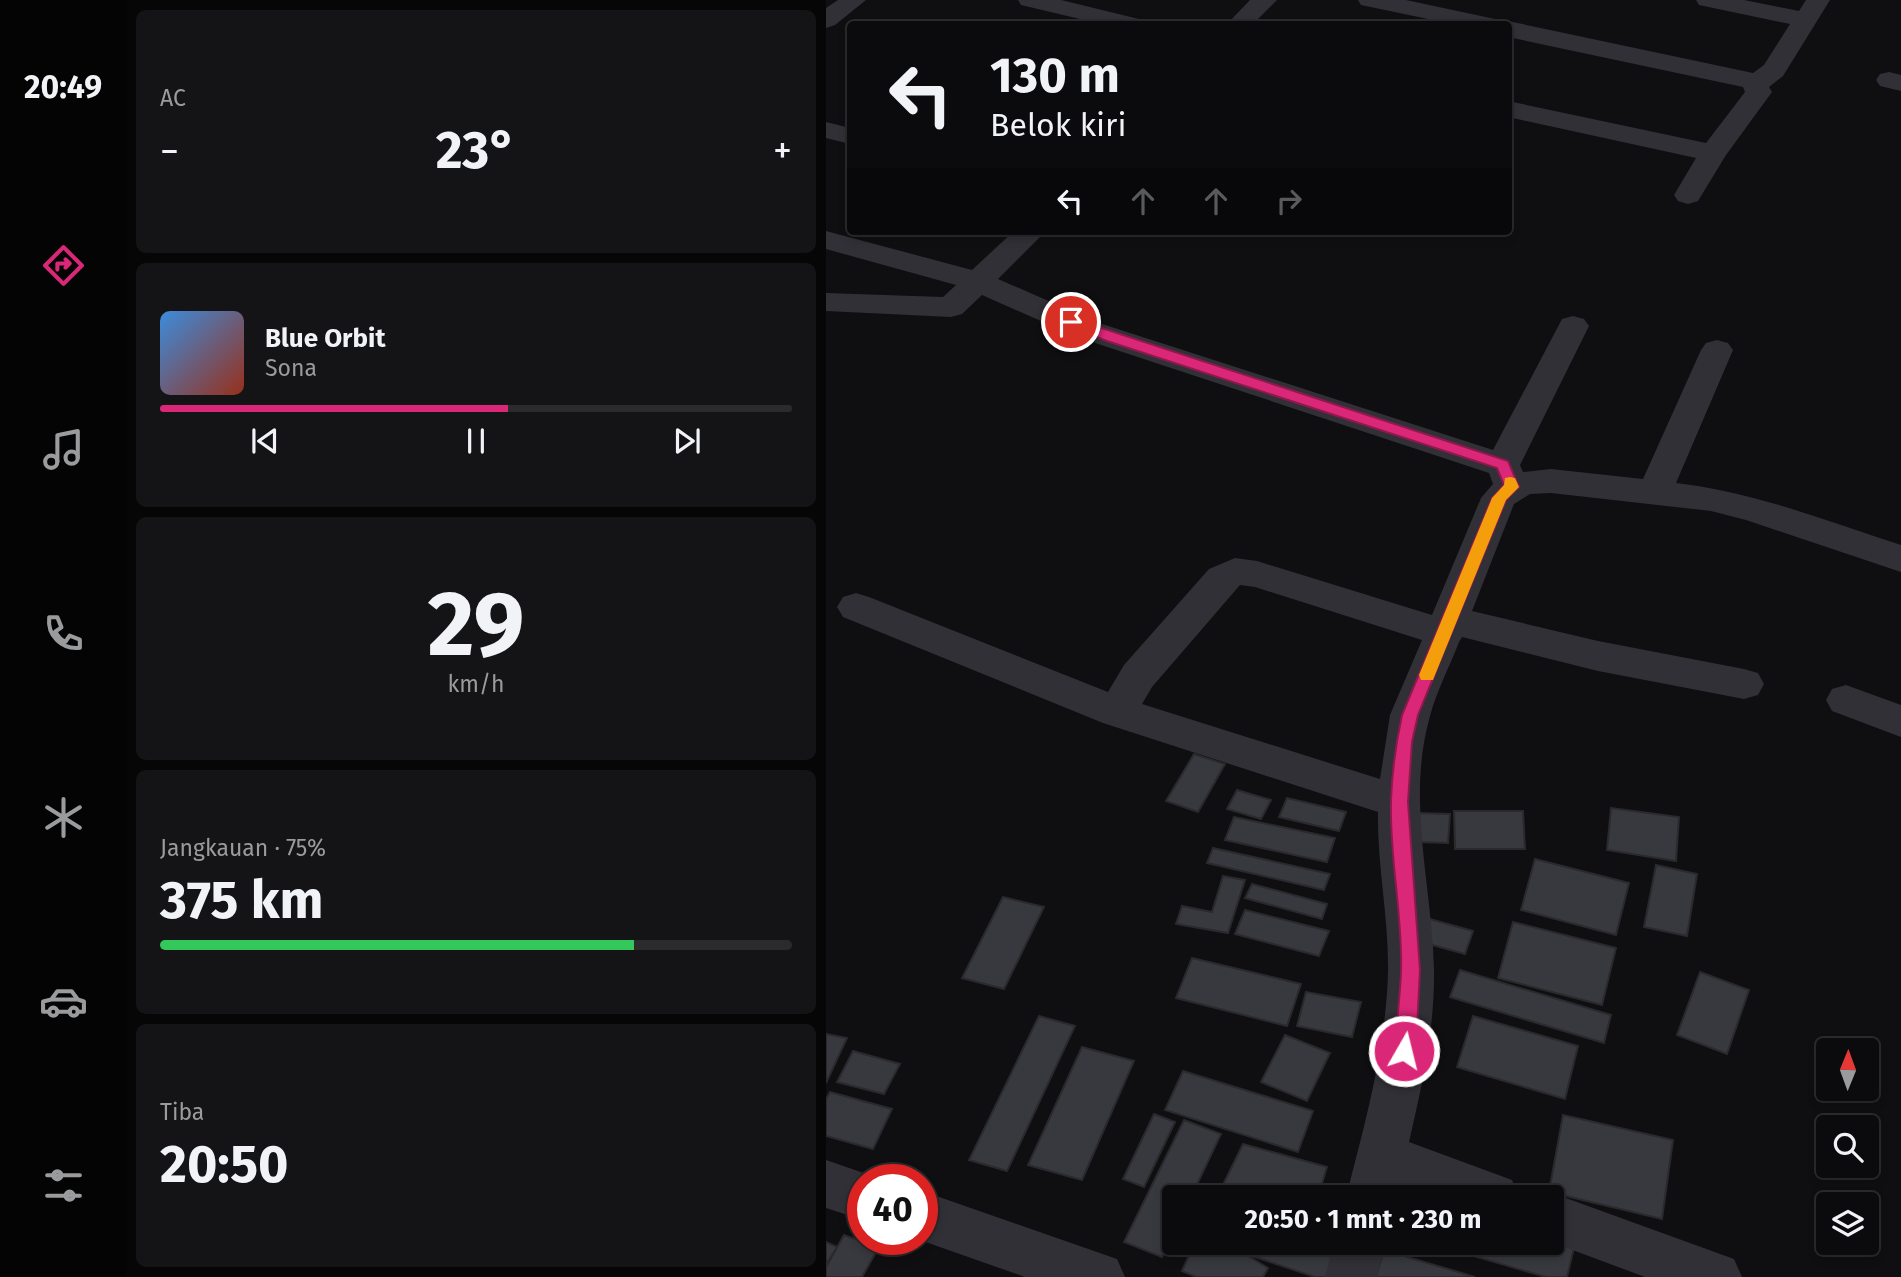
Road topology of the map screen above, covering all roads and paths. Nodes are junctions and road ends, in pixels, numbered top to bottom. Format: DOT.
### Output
graph roads {
  1 [pos="854,0"];
  2 [pos="1030,0"];
  3 [pos="1265,0"];
  4 [pos="1370,0"];
  5 [pos="1708,0"];
  6 [pos="1418,5"];
  7 [pos="1812,10"];
  8 [pos="826,20"];
  9 [pos="1118,21"];
  10 [pos="1242,21"];
  11 [pos="1475,21"];
  12 [pos="826,30"];
  13 [pos="1512,30"];
  14 [pos="847,35"];
  15 [pos="1756,84"];
  16 [pos="1512,110"];
  17 [pos="826,130"];
  18 [pos="847,135"];
  19 [pos="1713,153"];
  20 [pos="1688,195"];
  21 [pos="1027,235"];
  22 [pos="826,240"];
  23 [pos="976,281"];
  24 [pos="826,302"];
  25 [pos="1573,326"];
  26 [pos="1717,349"];
  27 [pos="1508,476"];
  28 [pos="1654,493"];
  29 [pos="1901,559"];
  30 [pos="856,607"];
  31 [pos="1447,626"];
  32 [pos="1744,684"];
  33 [pos="1846,700"];
  34 [pos="1117,712"];
  35 [pos="1901,721"];
  36 [pos="1399,802"];
  37 [pos="1376,1177"];
  38 [pos="826,1184"];
  39 [pos="1423,1185"];
  40 [pos="847,1191"];
  41 [pos="938,1222"];
  42 [pos="1564,1222"];
  43 [pos="1357,1255"];
  44 [pos="1099,1277"];
  45 [pos="1351,1277"];
  46 [pos="1716,1277"];
  1 -- 8 [label="street"];
  2 -- 9 [label="street"];
  3 -- 10 [label="street"];
  4 -- 6 [label="street"];
  5 -- 7 [label="street"];
  6 -- 11 [label="street"];
  7 -- 15 [label="street"];
  12 -- 14 [label="street"];
  13 -- 15 [label="street"];
  15 -- 19 [label="street"];
  16 -- 19 [label="street"];
  17 -- 18 [label="street"];
  19 -- 20 [label="street"];
  21 -- 23 [label="street"];
  22 -- 23 [label="street"];
  23 -- 24 [label="street"];
  23 -- 27 [label="street"];
  25 -- 27 [label="street"];
  26 -- 28 [label="street"];
  27 -- 28 [label="street"];
  27 -- 31 [label="street"];
  28 -- 29 [label="street"];
  30 -- 34 [label="street"];
  31 -- 32 [label="street"];
  31 -- 34 [label="street"];
  31 -- 36 [label="street"];
  33 -- 35 [label="street"];
  34 -- 36 [label="street"];
  36 -- 37 [label="street"];
  37 -- 39 [label="street"];
  38 -- 40 [label="street"];
  41 -- 44 [label="street"];
  42 -- 46 [label="street"];
  43 -- 45 [label="street"];
}
